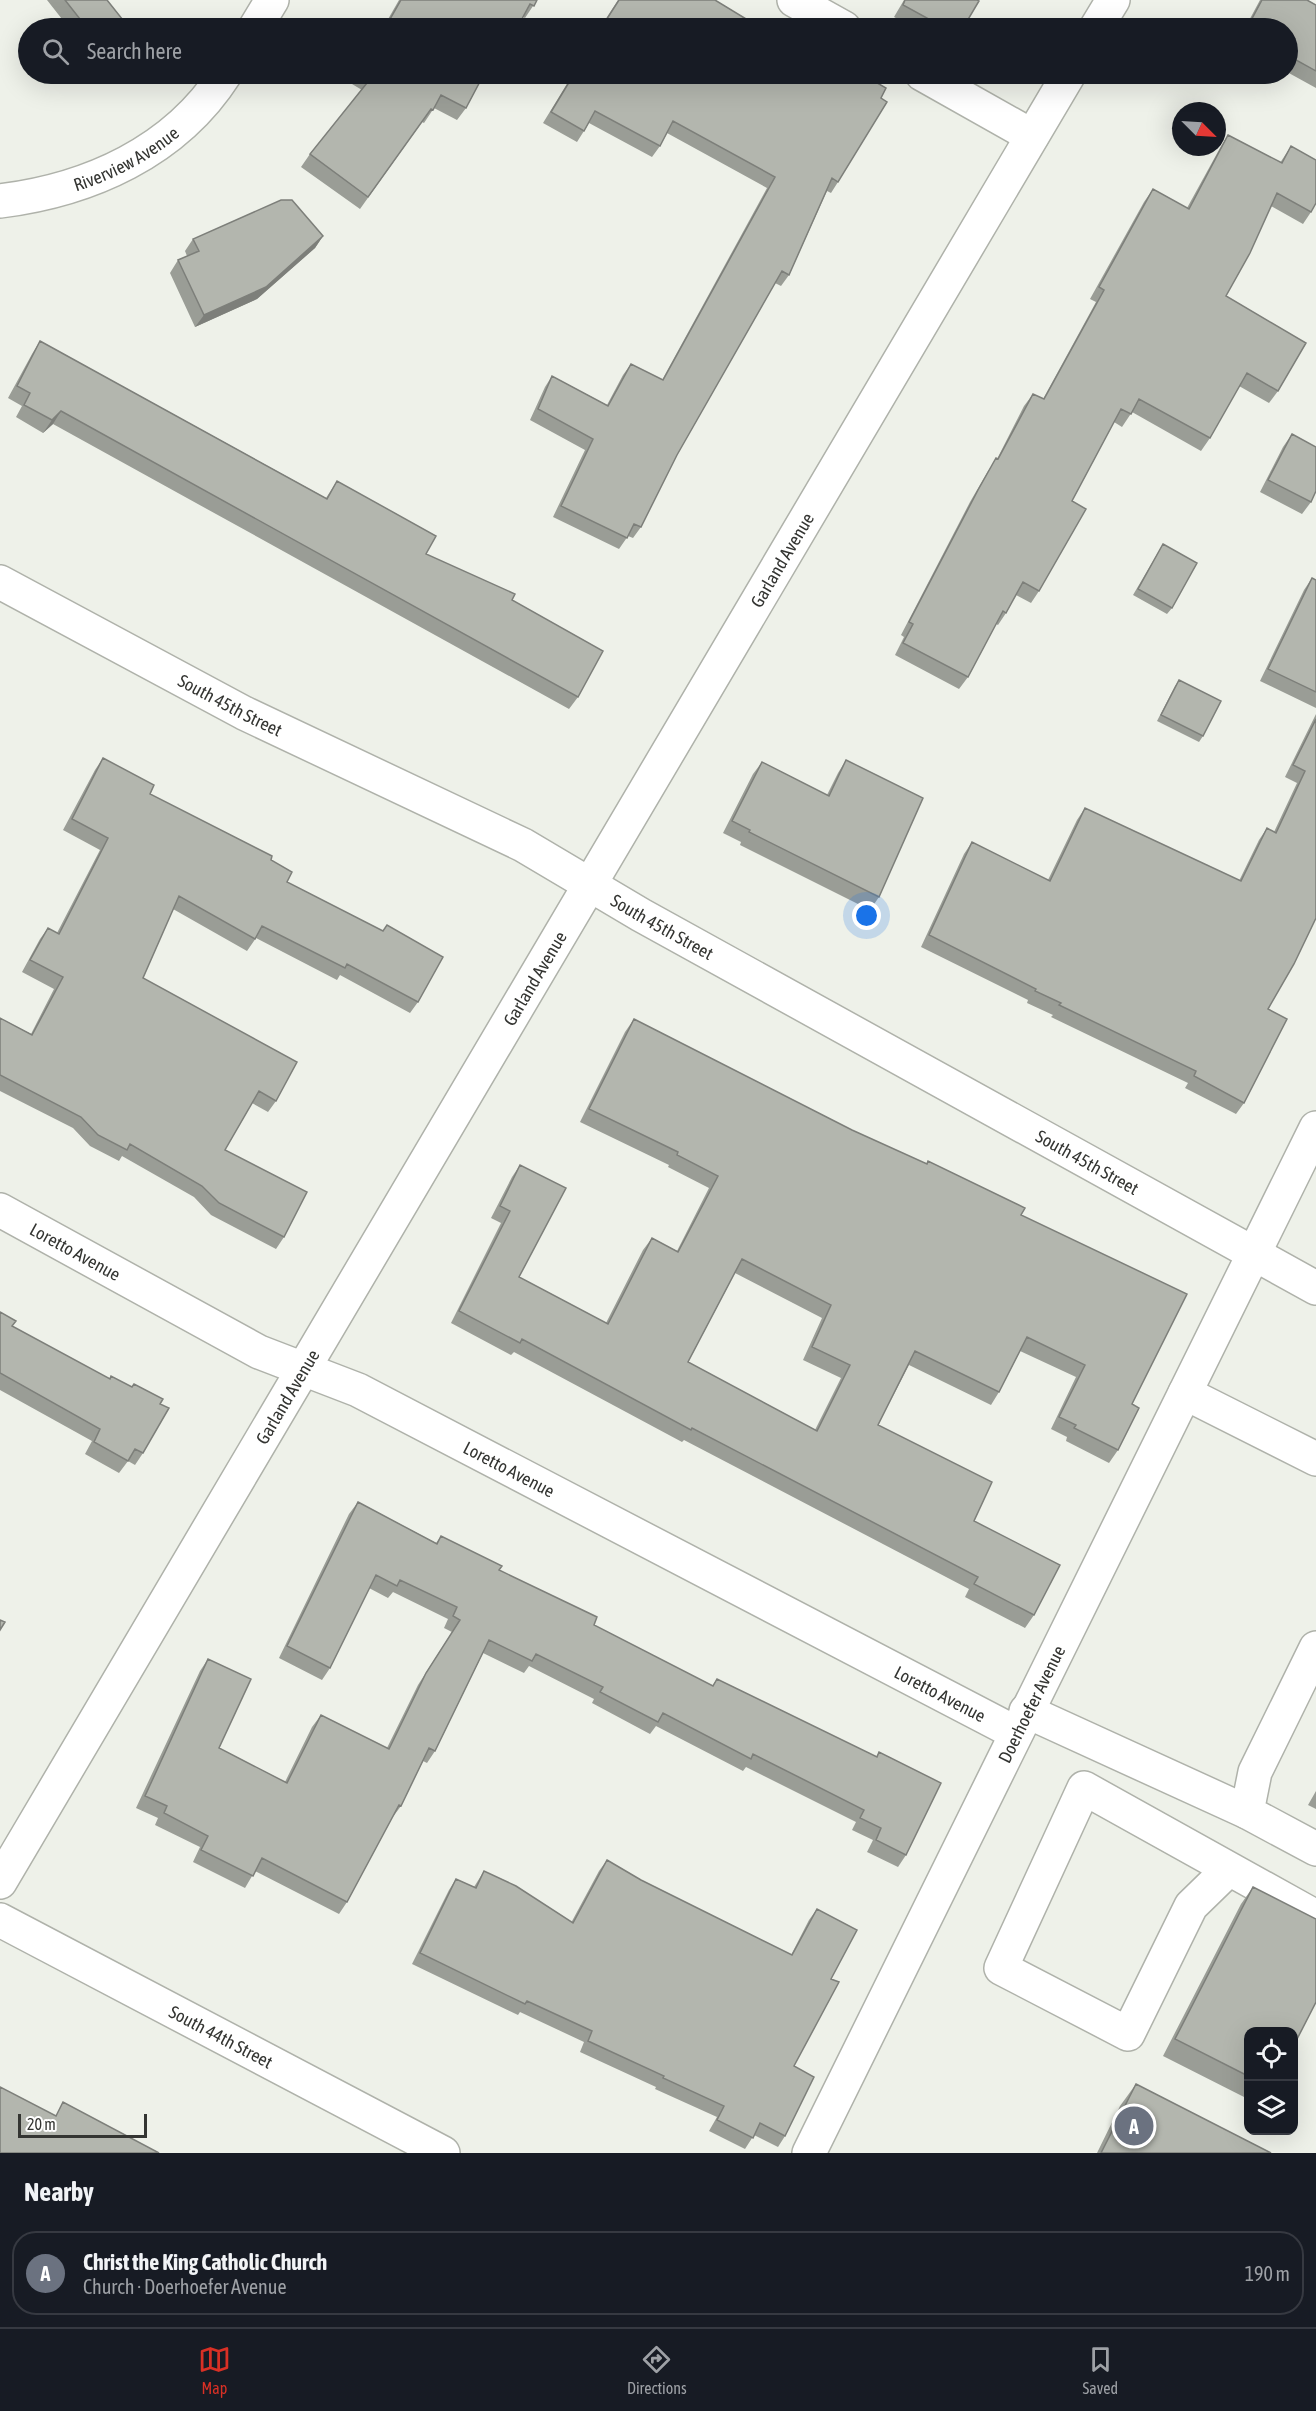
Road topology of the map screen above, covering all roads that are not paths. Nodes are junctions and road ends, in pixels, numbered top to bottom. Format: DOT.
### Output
graph roads {
  1 [pos="272,0"];
  2 [pos="794,0"];
  3 [pos="1113,0"];
  4 [pos="261,18"];
  5 [pos="826,18"];
  6 [pos="1102,18"];
  7 [pos="217,84"];
  8 [pos="940,84"];
  9 [pos="1064,84"];
  10 [pos="1032,136"];
  11 [pos="0,201"];
  12 [pos="0,582"];
  13 [pos="591,884"];
  14 [pos="1316,1128"];
  15 [pos="0,1210"];
  16 [pos="1254,1254"];
  17 [pos="1316,1288"];
  18 [pos="304,1369"];
  19 [pos="1185,1393"];
  20 [pos="1316,1459"];
  21 [pos="1316,1648"];
  22 [pos="1021,1722"];
  23 [pos="1247,1812"];
  24 [pos="1316,1849"];
  25 [pos="1228,1870"];
  26 [pos="0,1882"];
  27 [pos="1316,1917"];
  28 [pos="0,1920"];
  29 [pos="442,2153"];
  30 [pos="809,2153"];
  1 -- 4 [label="street"];
  2 -- 5 [label="street"];
  3 -- 6 [label="street"];
  7 -- 11 [label="street, Riverview Avenue"];
  8 -- 10 [label="street"];
  9 -- 10 [label="street, Garland Avenue"];
  10 -- 13 [label="street, Garland Avenue"];
  12 -- 13 [label="street, South 45th Street"];
  13 -- 16 [label="street, South 45th Street"];
  13 -- 18 [label="street, Garland Avenue"];
  14 -- 16 [label="street, Doerhoefer Avenue"];
  15 -- 18 [label="street, Loretto Avenue"];
  16 -- 17 [label="street, South 45th Street"];
  16 -- 19 [label="street, Doerhoefer Avenue"];
  18 -- 22 [label="street, Loretto Avenue"];
  18 -- 26 [label="street, Garland Avenue"];
  19 -- 20 [label="street"];
  19 -- 22 [label="street, Doerhoefer Avenue"];
  21 -- 23 [label="street"];
  22 -- 23 [label="street, Loretto Avenue"];
  22 -- 30 [label="street, Doerhoefer Avenue"];
  23 -- 24 [label="street, Loretto Avenue"];
  25 -- 25 [label="street"];
  25 -- 27 [label="street"];
  28 -- 29 [label="street, South 44th Street"];
}
